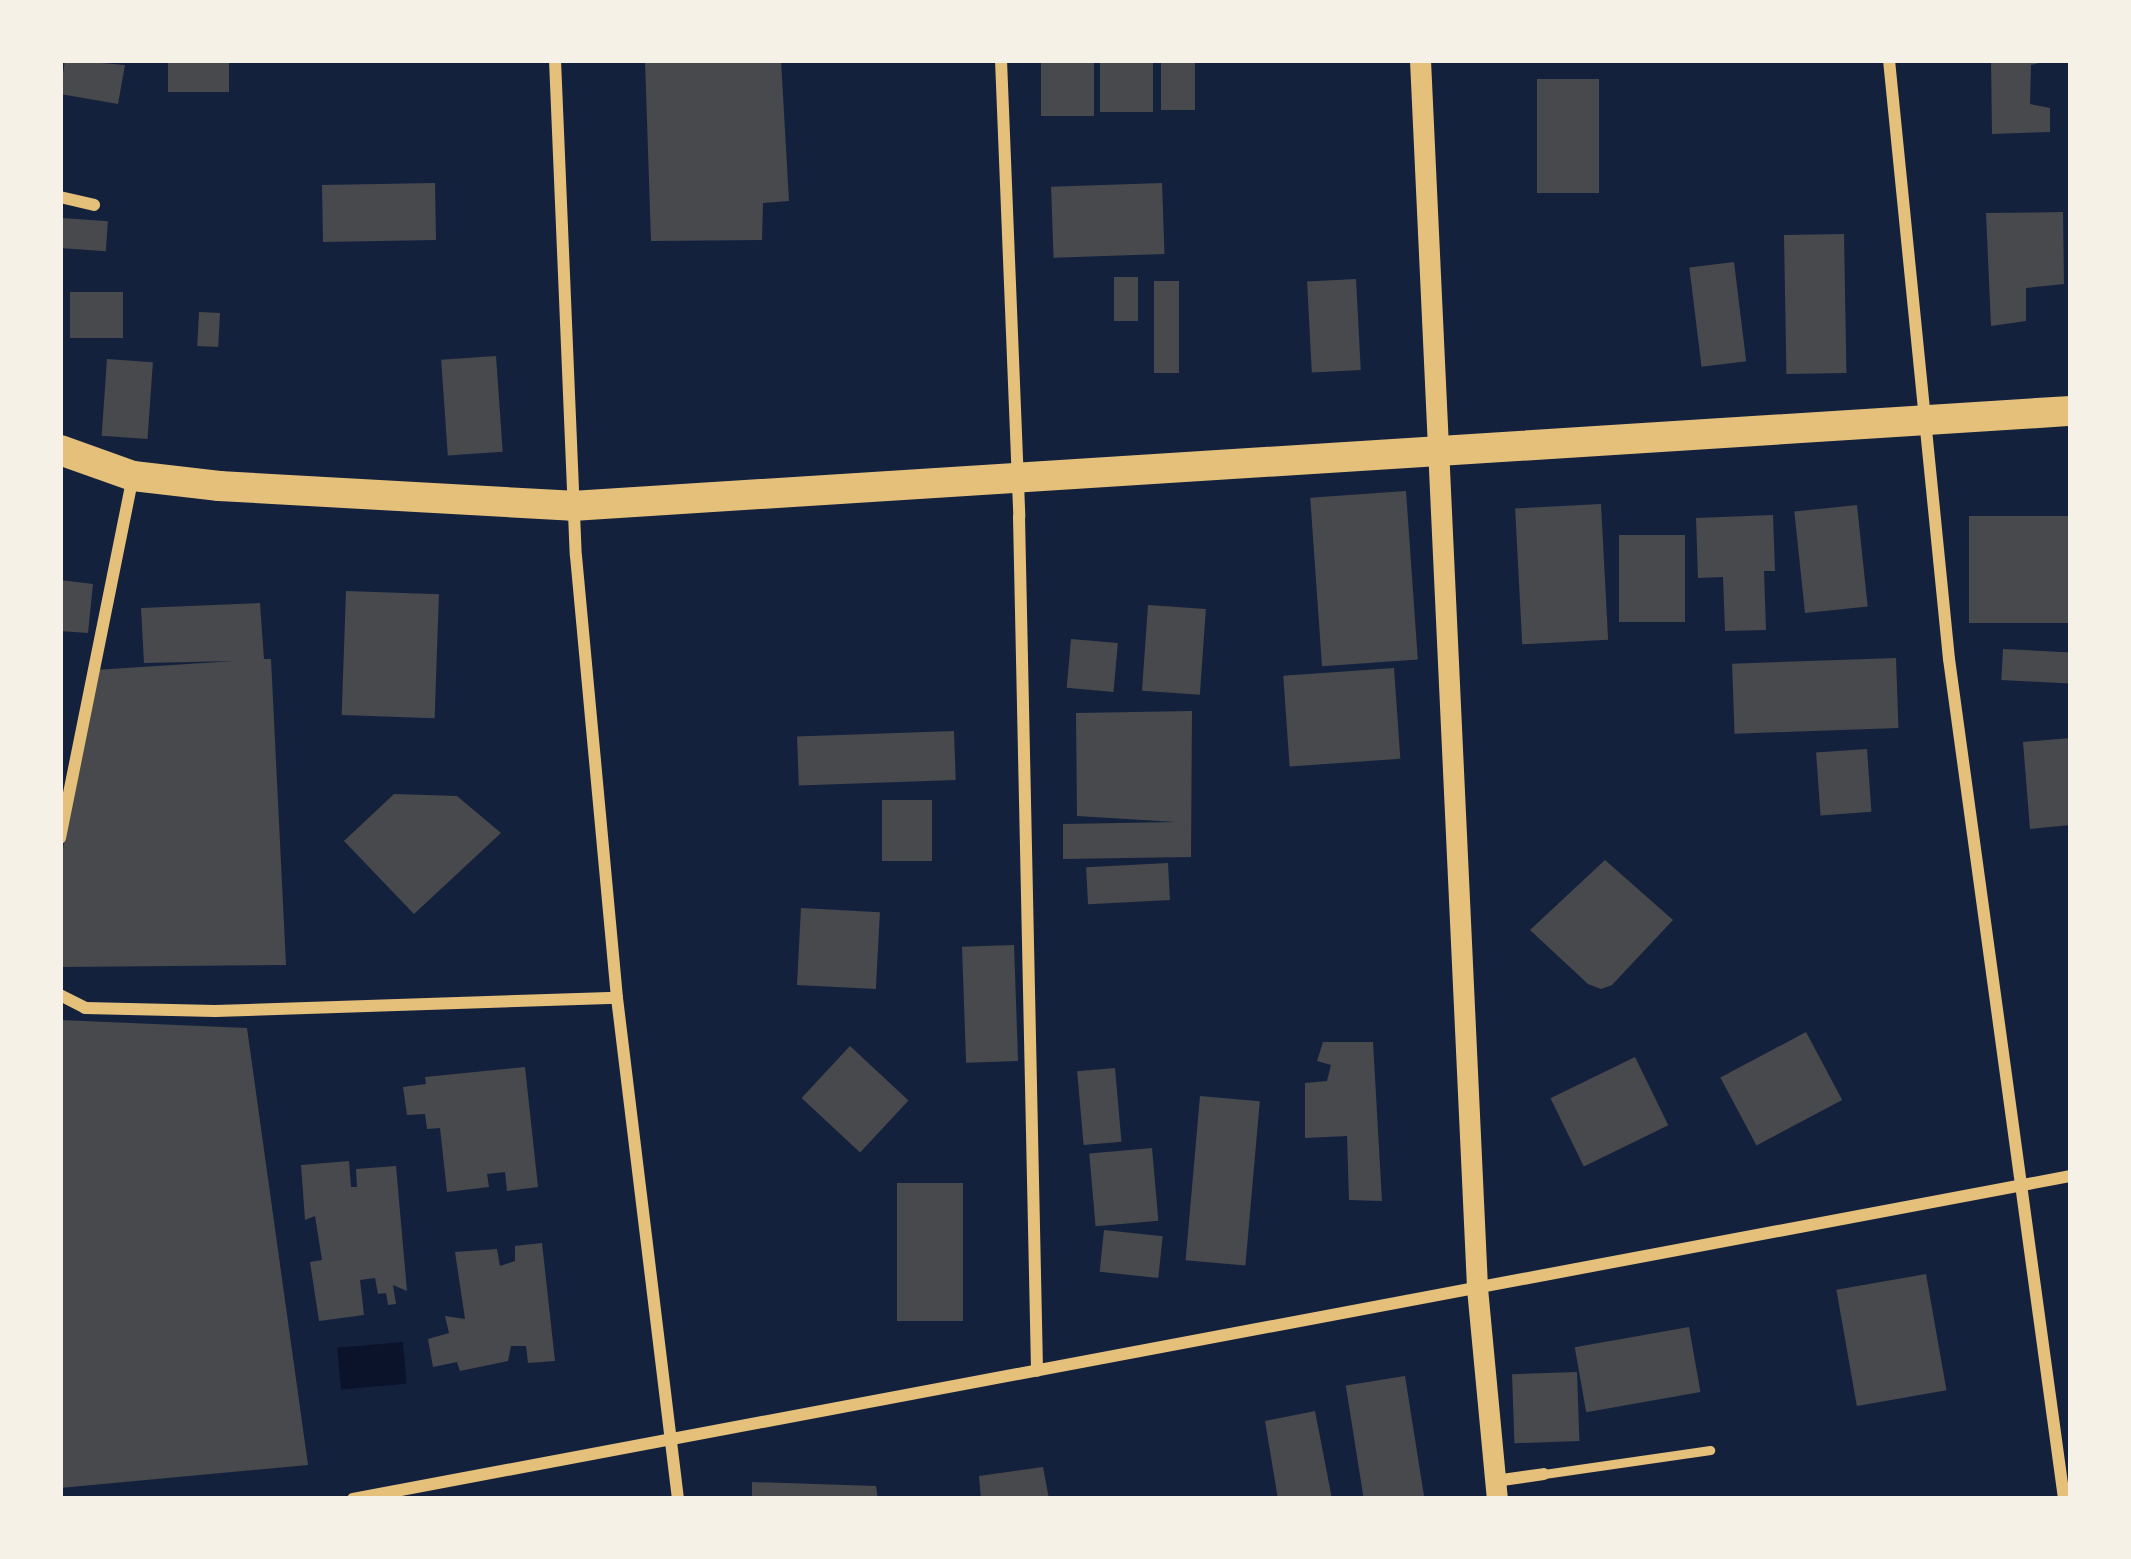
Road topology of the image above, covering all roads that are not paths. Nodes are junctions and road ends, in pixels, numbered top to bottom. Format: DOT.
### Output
graph roads {
  1 [pos="555,60"];
  2 [pos="1001,60"];
  3 [pos="1420,60"];
  4 [pos="1889,60"];
  5 [pos="60,197"];
  6 [pos="94,205"];
  7 [pos="2071,411"];
  8 [pos="1922,418"];
  9 [pos="60,450"];
  10 [pos="1435,450"];
  11 [pos="133,476"];
  12 [pos="1017,476"];
  13 [pos="572,506"];
  14 [pos="60,838"];
  15 [pos="60,994"];
  16 [pos="617,998"];
  17 [pos="2071,1176"];
  18 [pos="2024,1185"];
  19 [pos="1477,1288"];
  20 [pos="1037,1371"];
  21 [pos="668,1437"];
  22 [pos="1710,1450"];
  23 [pos="1544,1474"];
  24 [pos="1496,1490"];
  25 [pos="353,1499"];
  26 [pos="678,1499"];
  27 [pos="2064,1499"];
  1 -- 13 [label="street"];
  2 -- 12 [label="street"];
  3 -- 10 [label="street"];
  4 -- 8 [label="street"];
  5 -- 6 [label="street"];
  7 -- 8 [label="main road"];
  8 -- 10 [label="main road"];
  8 -- 18 [label="street"];
  9 -- 11 [label="main road"];
  10 -- 12 [label="main road"];
  10 -- 19 [label="street"];
  11 -- 13 [label="main road"];
  11 -- 14 [label="street"];
  12 -- 13 [label="main road"];
  12 -- 20 [label="street"];
  13 -- 16 [label="street"];
  15 -- 16 [label="street"];
  16 -- 21 [label="street"];
  17 -- 18 [label="street"];
  18 -- 19 [label="street"];
  18 -- 27 [label="street"];
  19 -- 20 [label="street"];
  19 -- 24 [label="street"];
  20 -- 21 [label="street"];
  21 -- 25 [label="street"];
  21 -- 26 [label="street"];
  22 -- 23 [label="lane"];
  23 -- 24 [label="street"];
}
